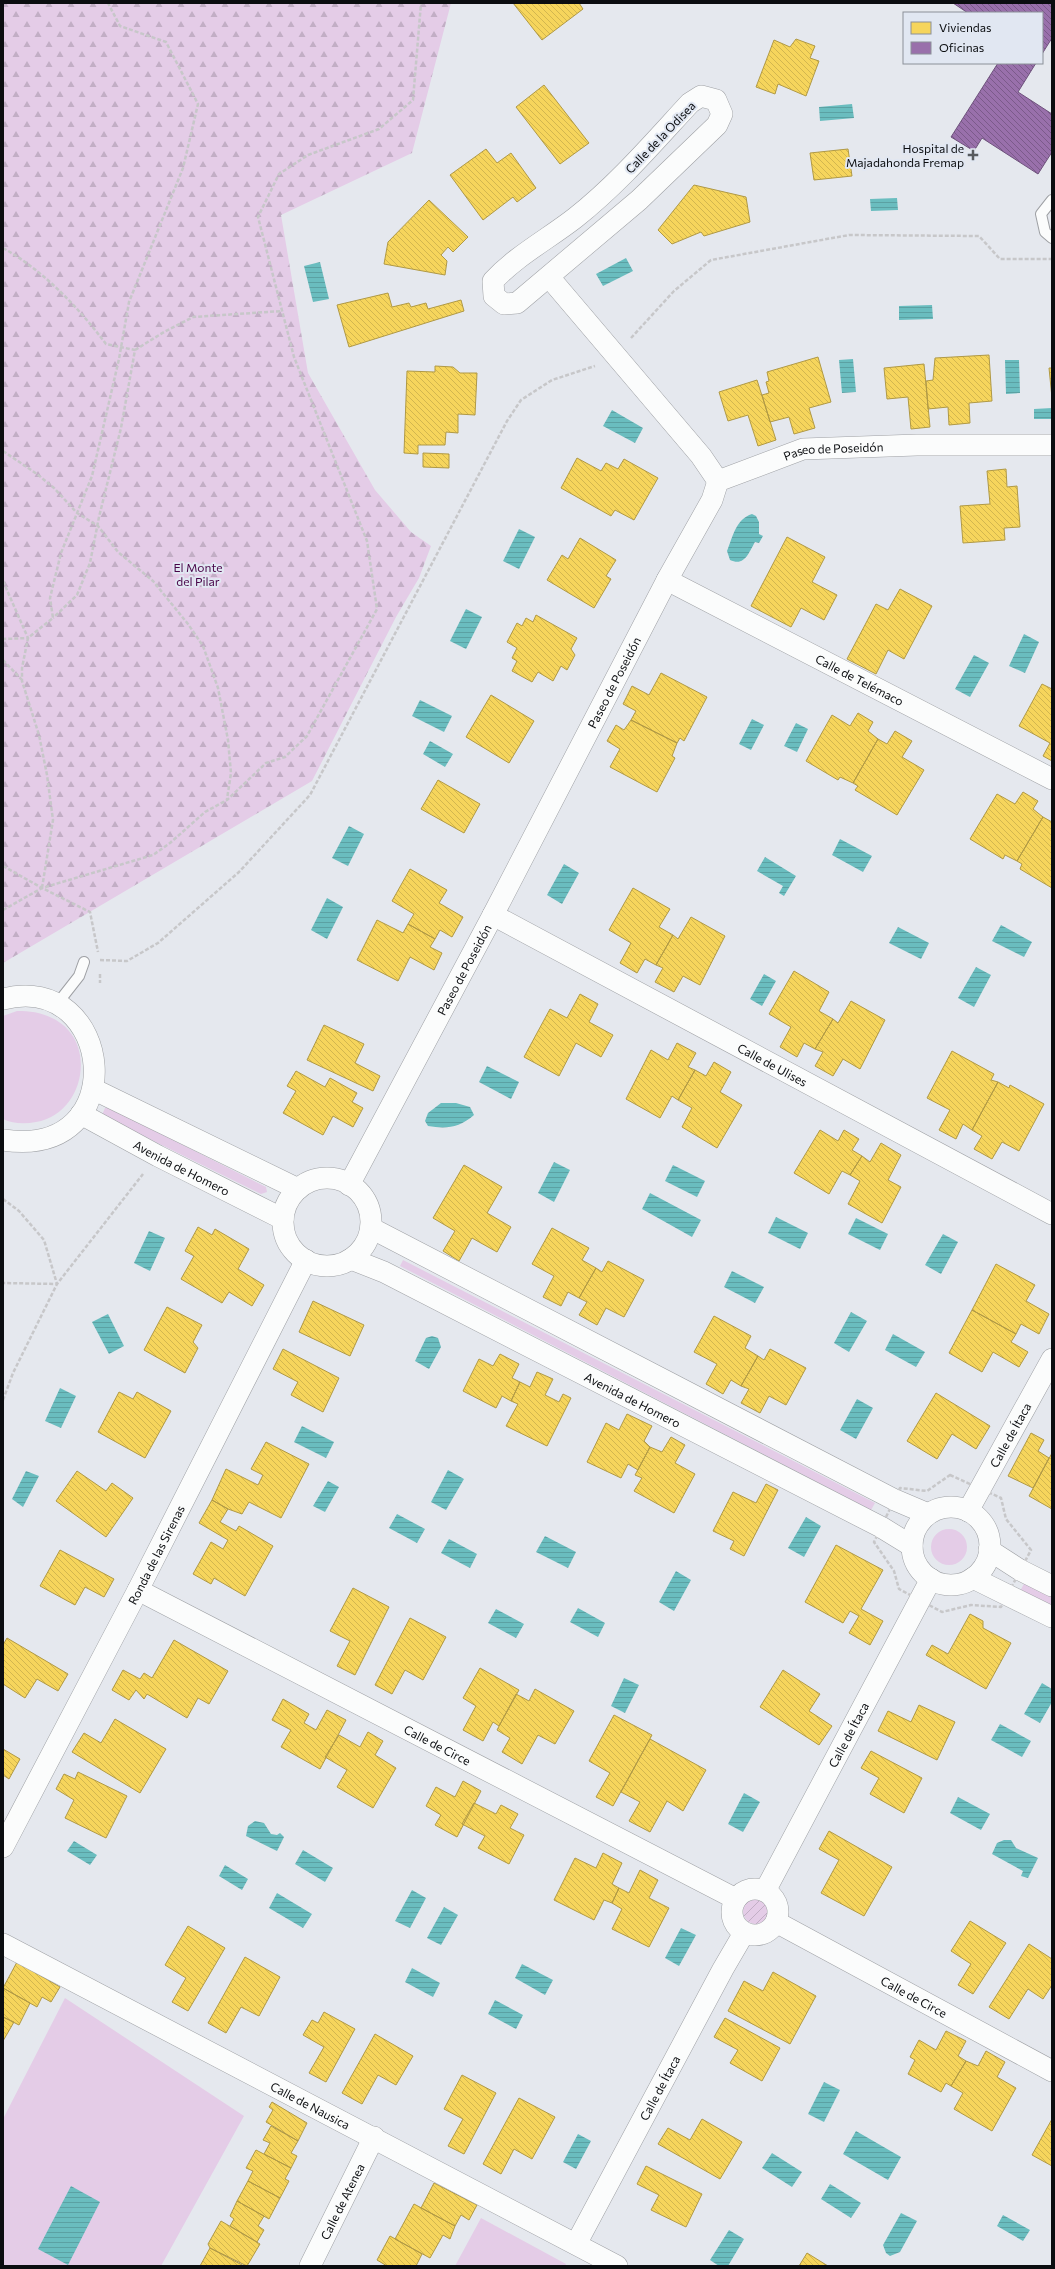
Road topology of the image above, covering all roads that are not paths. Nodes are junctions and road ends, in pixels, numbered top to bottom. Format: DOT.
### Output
graph roads {
  1 [pos="1052,200"];
  2 [pos="1052,238"];
  3 [pos="549,277"];
  4 [pos="1052,445"];
  5 [pos="718,481"];
  6 [pos="667,580"];
  7 [pos="1052,779"];
  8 [pos="493,915"];
  9 [pos="84,962"];
  10 [pos="3,999"];
  11 [pos="57,1004"];
  12 [pos="93,1089"];
  13 [pos="81,1114"];
  14 [pos="3,1140"];
  15 [pos="350,1185"];
  16 [pos="298,1189"];
  17 [pos="1052,1214"];
  18 [pos="283,1219"];
  19 [pos="371,1228"];
  20 [pos="352,1259"];
  21 [pos="306,1260"];
  22 [pos="1052,1359"];
  23 [pos="968,1511"];
  24 [pos="928,1514"];
  25 [pos="912,1546"];
  26 [pos="989,1550"];
  27 [pos="974,1578"];
  28 [pos="931,1579"];
  29 [pos="1052,1586"];
  30 [pos="138,1590"];
  31 [pos="1052,1617"];
  32 [pos="3,1847"];
  33 [pos="765,1891"];
  34 [pos="736,1899"];
  35 [pos="776,1922"];
  36 [pos="744,1933"];
  37 [pos="3,1944"];
  38 [pos="1052,2071"];
  39 [pos="374,2137"];
  40 [pos="576,2244"];
  41 [pos="310,2266"];
  42 [pos="617,2266"];
  1 -- 2 [label="lane"];
  3 -- 3 [label="street, Calle de la Odisea"];
  3 -- 5 [label="street"];
  4 -- 5 [label="street, Paseo de Poseidón"];
  5 -- 6 [label="street, Paseo de Poseidón"];
  6 -- 7 [label="street, Calle de Telémaco"];
  6 -- 8 [label="street, Paseo de Poseidón"];
  8 -- 15 [label="street, Paseo de Poseidón"];
  8 -- 17 [label="street, Calle de Ulises"];
  9 -- 11 [label="lane"];
  10 -- 11 [label="street"];
  11 -- 12 [label="street"];
  12 -- 13 [label="street"];
  12 -- 16 [label="street"];
  13 -- 14 [label="street"];
  13 -- 18 [label="street, Avenida de Homero"];
  15 -- 16 [label="street"];
  15 -- 19 [label="street"];
  16 -- 18 [label="street"];
  18 -- 21 [label="street"];
  19 -- 20 [label="street"];
  19 -- 24 [label="street"];
  20 -- 21 [label="street"];
  20 -- 25 [label="street, Avenida de Homero"];
  21 -- 30 [label="street, Ronda de las Sirenas"];
  22 -- 23 [label="street, Calle de Ítaca"];
  23 -- 24 [label="street"];
  23 -- 26 [label="street"];
  24 -- 25 [label="street"];
  25 -- 28 [label="street"];
  26 -- 27 [label="street"];
  26 -- 29 [label="street"];
  27 -- 28 [label="street"];
  27 -- 31 [label="street"];
  28 -- 33 [label="street, Calle de Ítaca"];
  30 -- 32 [label="street, Ronda de las Sirenas"];
  30 -- 34 [label="street, Calle de Circe"];
  33 -- 34 [label="street"];
  33 -- 35 [label="street"];
  34 -- 36 [label="street"];
  35 -- 36 [label="street"];
  35 -- 38 [label="street, Calle de Circe"];
  36 -- 40 [label="street, Calle de Ítaca"];
  37 -- 39 [label="street, Calle de Nausica"];
  39 -- 40 [label="street, Calle de Nausica"];
  39 -- 41 [label="street, Calle de Atenea"];
  40 -- 42 [label="street, Calle de Nausica"];
}
